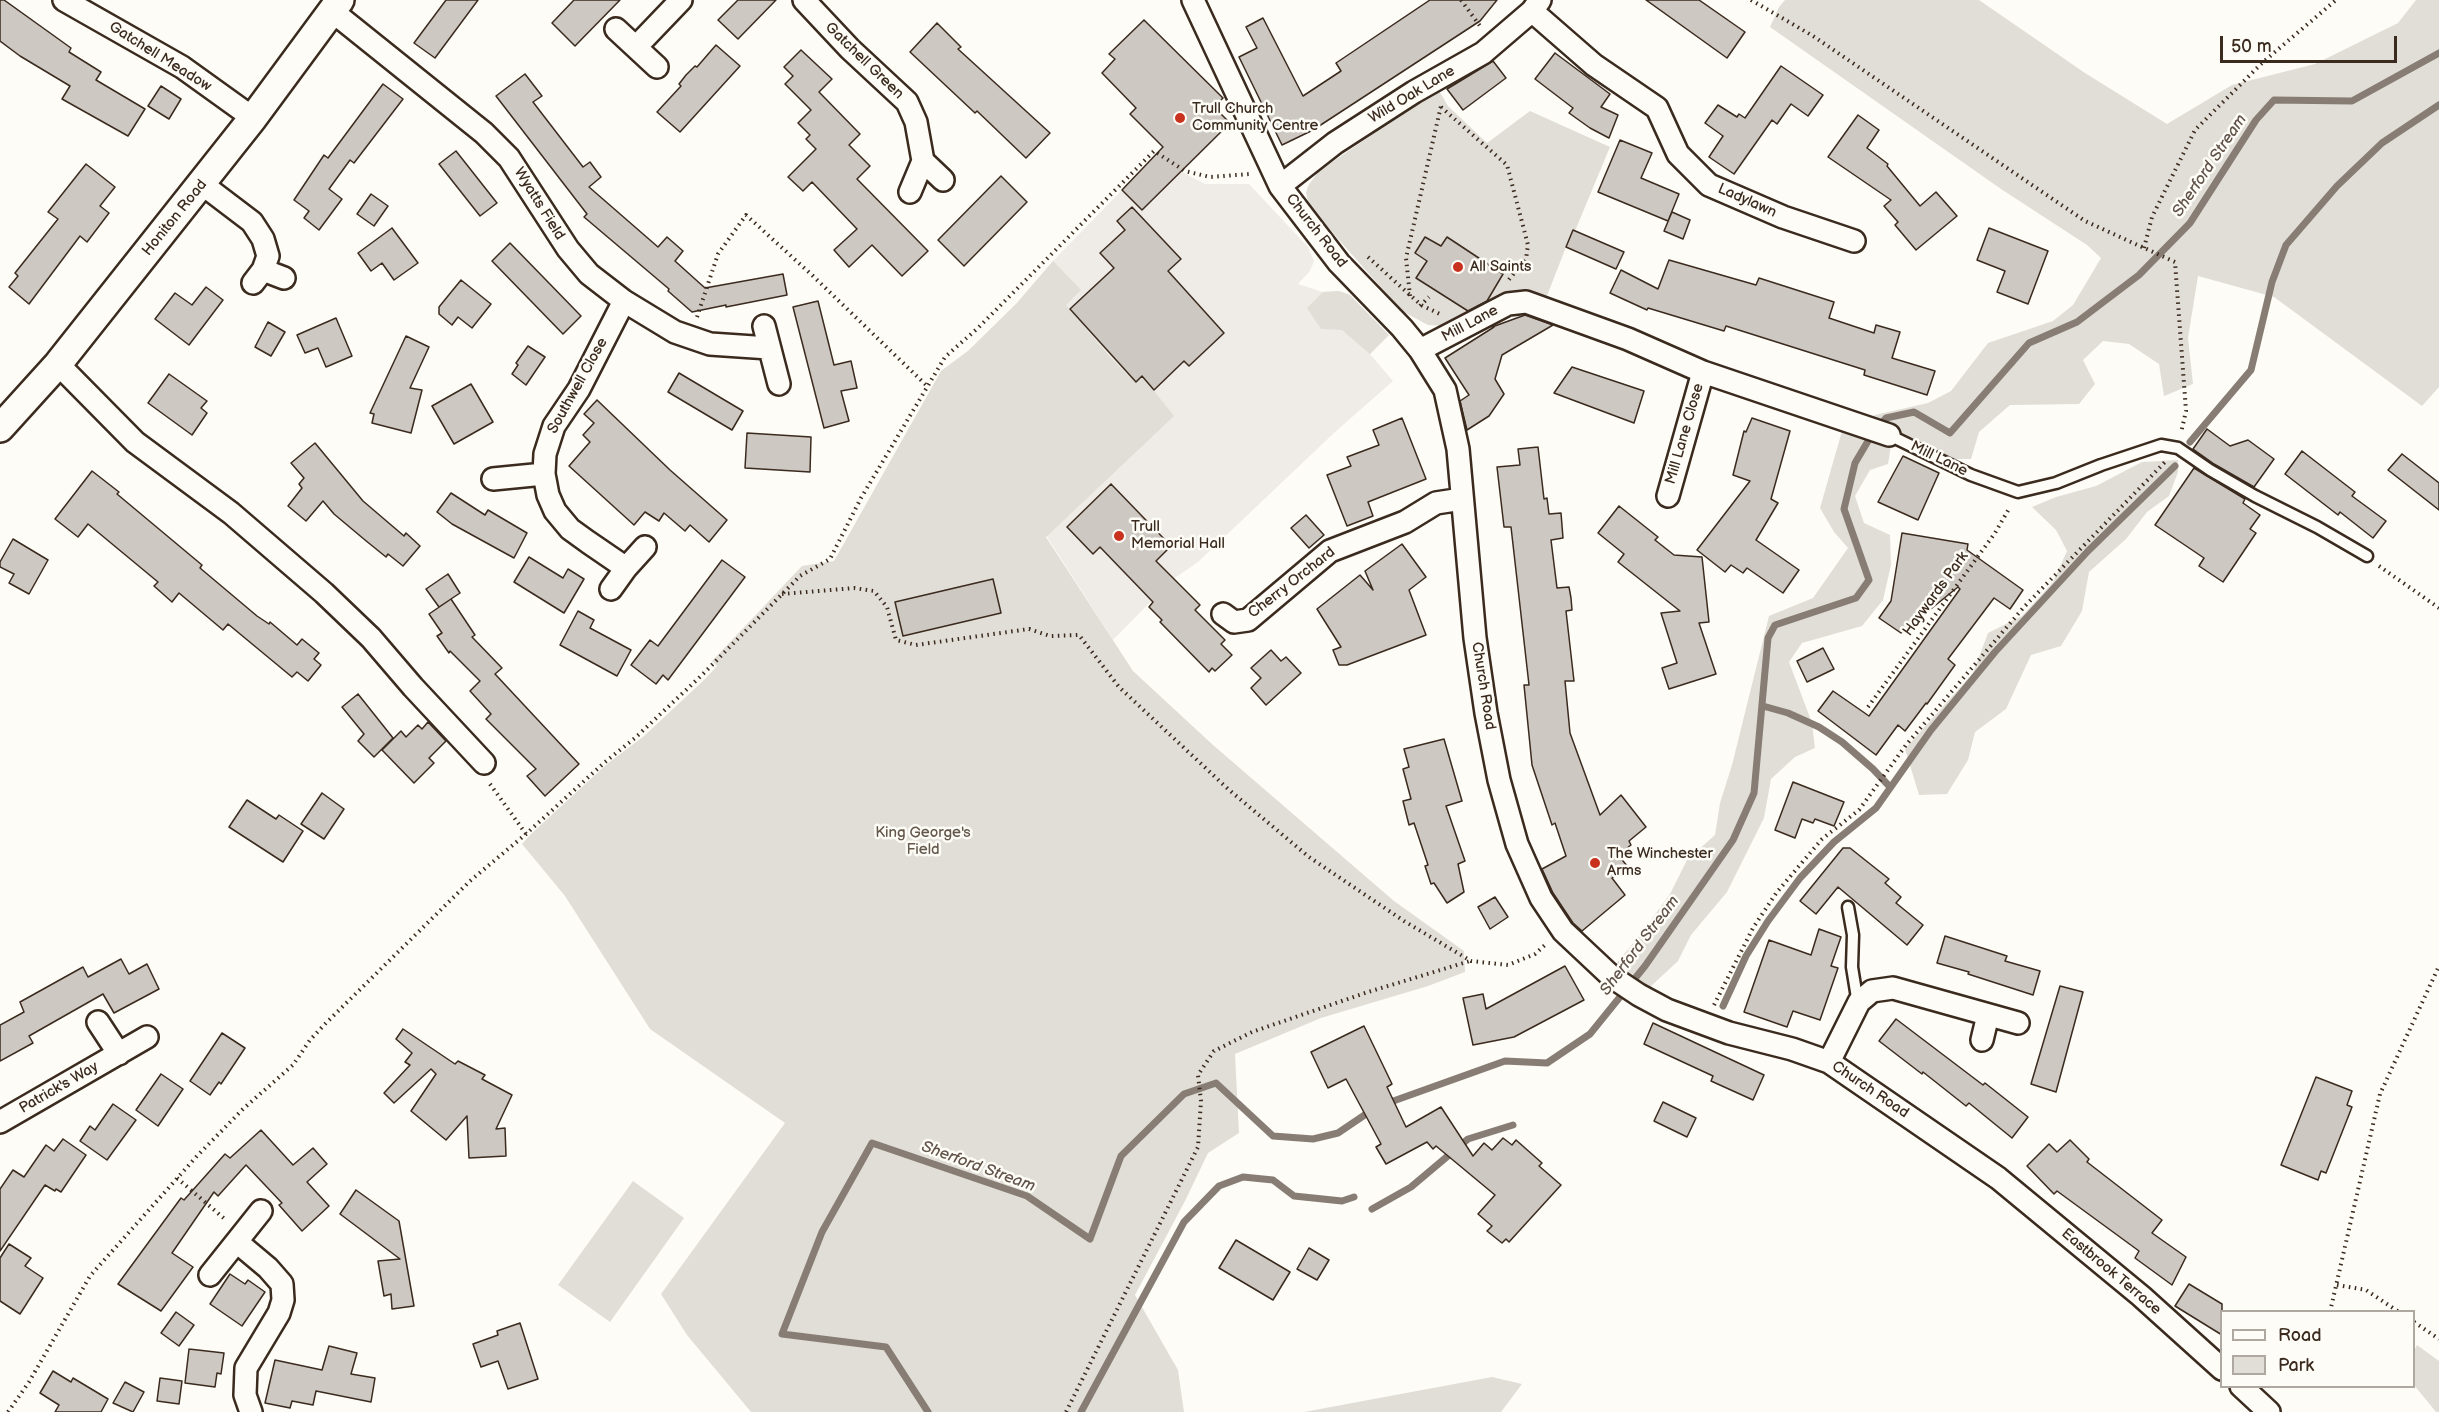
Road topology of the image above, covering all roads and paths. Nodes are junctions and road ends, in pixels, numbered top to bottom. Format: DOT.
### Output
graph roads {
  1 [pos="64,0"];
  2 [pos="681,0"];
  3 [pos="804,0"];
  4 [pos="1193,0"];
  5 [pos="1461,0"];
  6 [pos="1751,0"];
  7 [pos="2336,0"];
  8 [pos="336,5"];
  9 [pos="1536,5"];
  10 [pos="616,29"];
  11 [pos="1493,44"];
  12 [pos="636,48"];
  13 [pos="657,67"];
  14 [pos="1433,81"];
  15 [pos="1441,107"];
  16 [pos="253,118"];
  17 [pos="923,161"];
  18 [pos="1271,166"];
  19 [pos="943,180"];
  20 [pos="202,184"];
  21 [pos="1280,186"];
  22 [pos="910,192"];
  23 [pos="1854,241"];
  24 [pos="2144,248"];
  25 [pos="284,278"];
  26 [pos="1505,284"];
  27 [pos="1410,296"];
  28 [pos="624,301"];
  29 [pos="1421,305"];
  30 [pos="1444,316"];
  31 [pos="764,326"];
  32 [pos="692,338"];
  33 [pos="770,348"];
  34 [pos="1420,350"];
  35 [pos="58,364"];
  36 [pos="1703,372"];
  37 [pos="779,384"];
  38 [pos="926,386"];
  39 [pos="0,428"];
  40 [pos="1889,435"];
  41 [pos="2178,448"];
  42 [pos="544,474"];
  43 [pos="493,479"];
  44 [pos="2018,492"];
  45 [pos="1668,496"];
  46 [pos="1462,499"];
  47 [pos="645,547"];
  48 [pos="2367,556"];
  49 [pos="626,568"];
  50 [pos="611,588"];
  51 [pos="782,594"];
  52 [pos="2439,608"];
  53 [pos="1223,614"];
  54 [pos="1868,707"];
  55 [pos="484,763"];
  56 [pos="526,834"];
  57 [pos="1848,907"];
  58 [pos="1563,931"];
  59 [pos="1471,961"];
  60 [pos="2439,966"];
  61 [pos="1858,1004"];
  62 [pos="1988,1015"];
  63 [pos="98,1022"];
  64 [pos="1698,1022"];
  65 [pos="2019,1023"];
  66 [pos="147,1037"];
  67 [pos="1982,1040"];
  68 [pos="119,1054"];
  69 [pos="1829,1062"];
  70 [pos="0,1122"];
  71 [pos="177,1178"];
  72 [pos="1998,1178"];
  73 [pos="261,1211"];
  74 [pos="239,1238"];
  75 [pos="210,1275"];
  76 [pos="2337,1285"];
  77 [pos="2330,1310"];
  78 [pos="2397,1310"];
  79 [pos="2415,1323"];
  80 [pos="2439,1339"];
  81 [pos="2220,1367"];
  82 [pos="2243,1388"];
  83 [pos="2267,1410"];
  84 [pos="8,1412"];
  85 [pos="251,1412"];
  86 [pos="1066,1412"];
  1 -- 16 [label="street, Gatchell Meadow"];
  2 -- 12 [label="street"];
  3 -- 17 [label="street, Gatchell Green"];
  4 -- 18 [label="street, Church Road"];
  5 -- 11 [label="path"];
  6 -- 24 [label="path"];
  7 -- 24 [label="path"];
  8 -- 16 [label="street, Honiton Road"];
  8 -- 28 [label="street, Wyatts Field"];
  9 -- 11 [label="street, Wild Oak Lane"];
  9 -- 23 [label="street, Ladylawn"];
  10 -- 12 [label="street"];
  11 -- 14 [label="street, Wild Oak Lane"];
  12 -- 13 [label="street"];
  14 -- 15 [label="path"];
  14 -- 21 [label="street, Wild Oak Lane"];
  15 -- 26 [label="path"];
  15 -- 27 [label="path"];
  16 -- 20 [label="street, Honiton Road"];
  17 -- 19 [label="street"];
  17 -- 22 [label="street"];
  18 -- 21 [label="street, Church Road"];
  18 -- 38 [label="path"];
  20 -- 25 [label="street"];
  20 -- 35 [label="street, Honiton Road"];
  21 -- 34 [label="street, Church Road"];
  24 -- 41 [label="path"];
  28 -- 32 [label="street, Wyatts Field"];
  28 -- 42 [label="street, Southwell Close"];
  29 -- 30 [label="path"];
  31 -- 33 [label="street"];
  32 -- 33 [label="street, Wyatts Field"];
  32 -- 38 [label="path"];
  33 -- 37 [label="street"];
  34 -- 36 [label="street, Mill Lane"];
  34 -- 46 [label="street, Church Road"];
  35 -- 39 [label="street, Honiton Road"];
  35 -- 55 [label="street"];
  36 -- 40 [label="street, Mill Lane"];
  36 -- 45 [label="street, Mill Lane Close"];
  38 -- 51 [label="path"];
  40 -- 44 [label="lane, Mill Lane"];
  41 -- 44 [label="lane"];
  41 -- 48 [label="lane"];
  41 -- 64 [label="path"];
  42 -- 43 [label="street"];
  42 -- 49 [label="street, Southwell Close"];
  44 -- 54 [label="path, Haywards Park"];
  46 -- 53 [label="street, Cherry Orchard"];
  46 -- 58 [label="street, Church Road"];
  47 -- 49 [label="street"];
  48 -- 52 [label="path"];
  49 -- 50 [label="street"];
  51 -- 56 [label="path"];
  51 -- 59 [label="path"];
  55 -- 56 [label="path"];
  56 -- 71 [label="path"];
  57 -- 61 [label="lane"];
  58 -- 59 [label="path"];
  58 -- 64 [label="street, Church Road"];
  59 -- 86 [label="path"];
  60 -- 76 [label="path"];
  61 -- 62 [label="street"];
  61 -- 69 [label="street"];
  62 -- 65 [label="street"];
  62 -- 67 [label="street"];
  63 -- 68 [label="street"];
  64 -- 69 [label="street, Church Road"];
  66 -- 68 [label="street, Patrick's Way"];
  68 -- 70 [label="street, Patrick's Way"];
  69 -- 72 [label="street, Church Road"];
  71 -- 74 [label="path"];
  71 -- 84 [label="path"];
  72 -- 81 [label="street, Eastbrook Terrace"];
  73 -- 74 [label="street"];
  74 -- 75 [label="street"];
  74 -- 85 [label="street"];
  76 -- 77 [label="path"];
  76 -- 78 [label="path"];
  79 -- 80 [label="path"];
  82 -- 83 [label="street"];
}
